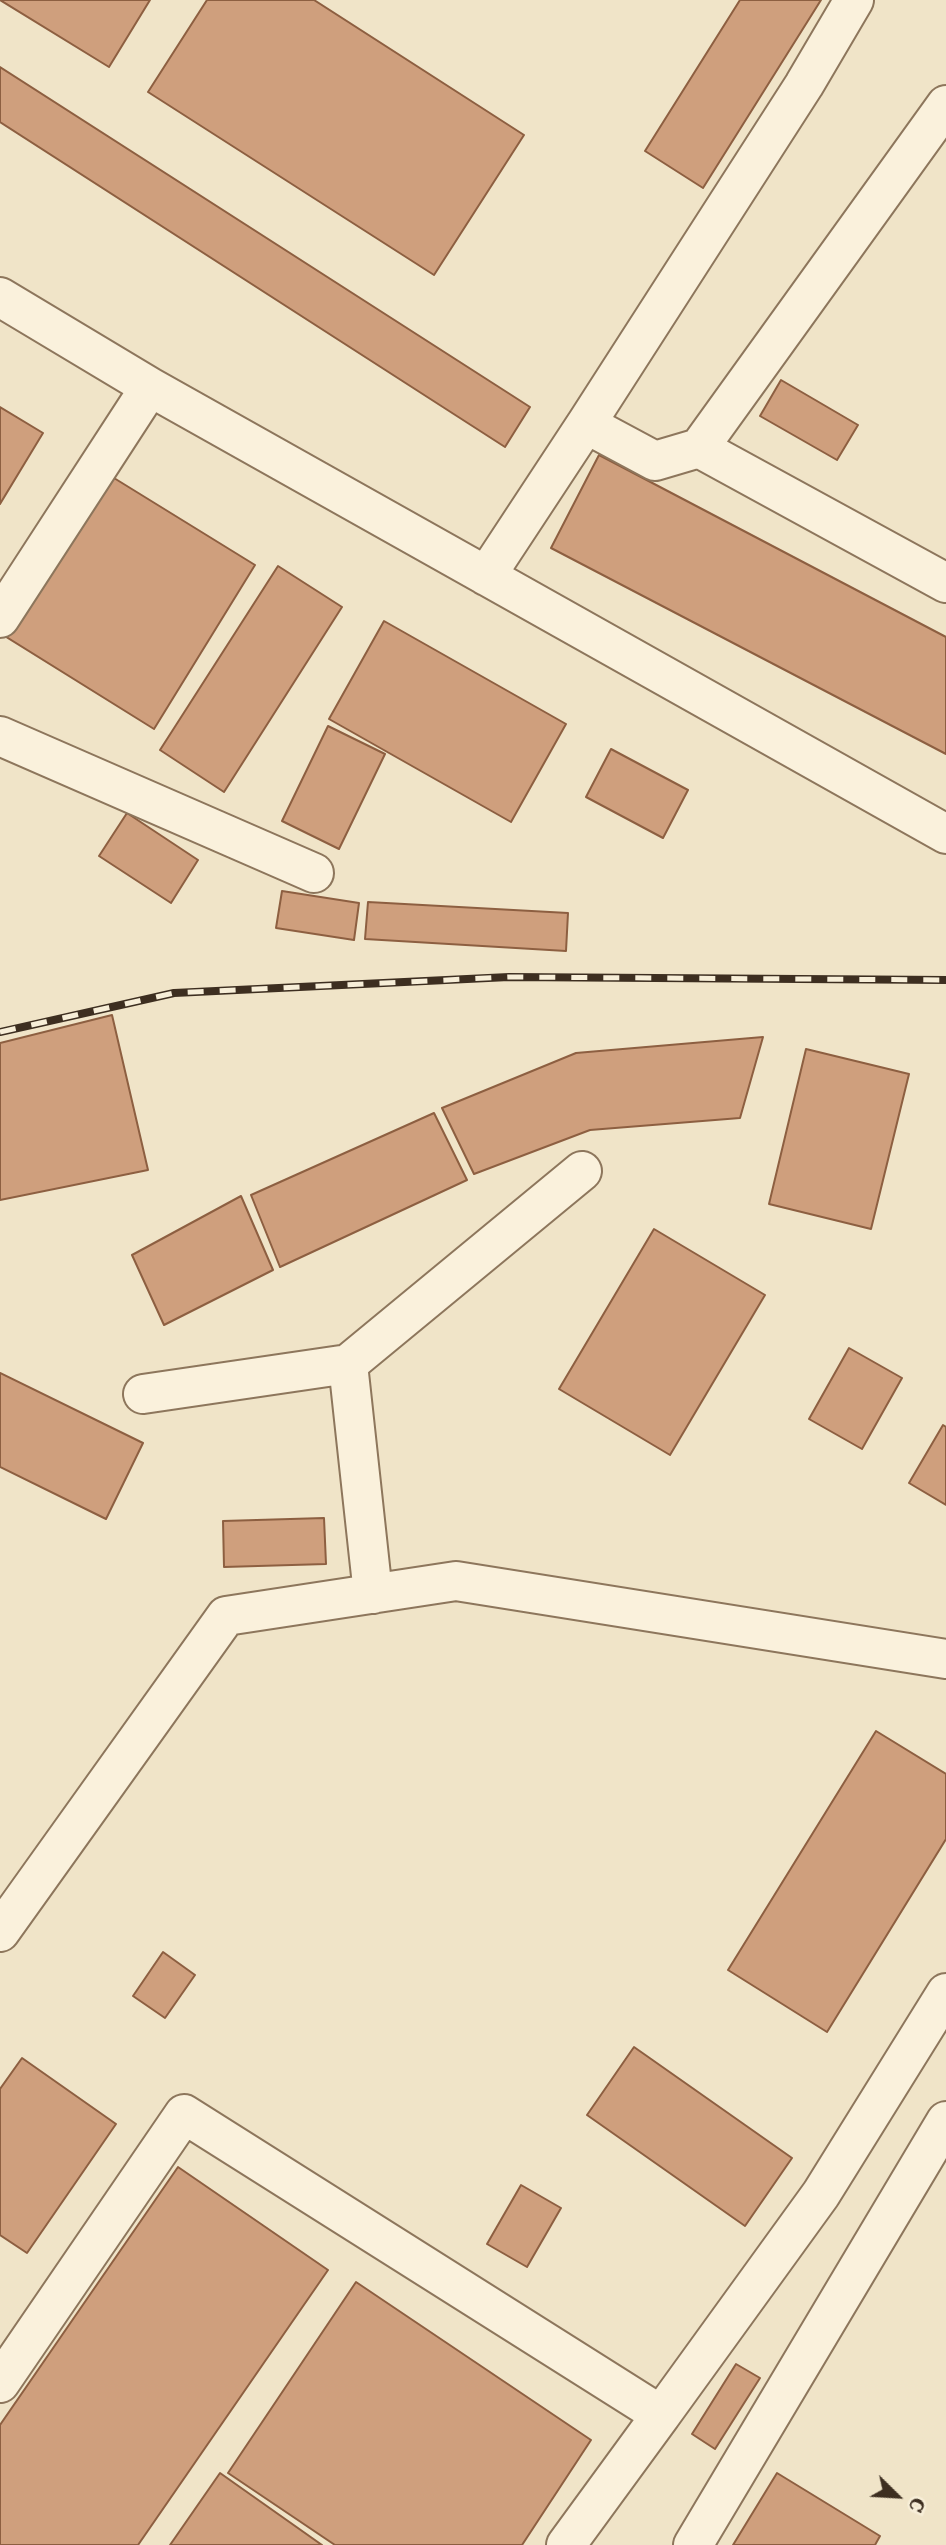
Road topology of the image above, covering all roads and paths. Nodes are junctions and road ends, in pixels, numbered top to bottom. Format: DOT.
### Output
graph roads {
  1 [pos="854,0"];
  2 [pos="946,105"];
  3 [pos="0,297"];
  4 [pos="150,387"];
  5 [pos="586,424"];
  6 [pos="699,448"];
  7 [pos="486,576"];
  8 [pos="946,583"];
  9 [pos="4,601"];
  10 [pos="0,736"];
  11 [pos="946,834"];
  12 [pos="314,873"];
  13 [pos="582,1171"];
  14 [pos="348,1364"];
  15 [pos="142,1394"];
  16 [pos="373,1594"];
  17 [pos="946,1659"];
  18 [pos="0,1932"];
  19 [pos="946,1993"];
  20 [pos="946,2122"];
  21 [pos="0,2383"];
  22 [pos="661,2415"];
  23 [pos="566,2545"];
  24 [pos="693,2545"];
  1 -- 5 [label="street"];
  2 -- 6 [label="street"];
  3 -- 4 [label="street"];
  4 -- 7 [label="street"];
  4 -- 9 [label="street"];
  5 -- 6 [label="street"];
  5 -- 7 [label="street"];
  6 -- 8 [label="street"];
  7 -- 11 [label="street"];
  10 -- 12 [label="street"];
  13 -- 14 [label="street"];
  14 -- 15 [label="street"];
  14 -- 16 [label="street"];
  16 -- 17 [label="street"];
  16 -- 18 [label="street"];
  19 -- 22 [label="street"];
  20 -- 24 [label="street"];
  21 -- 22 [label="street"];
  22 -- 23 [label="street"];
}
